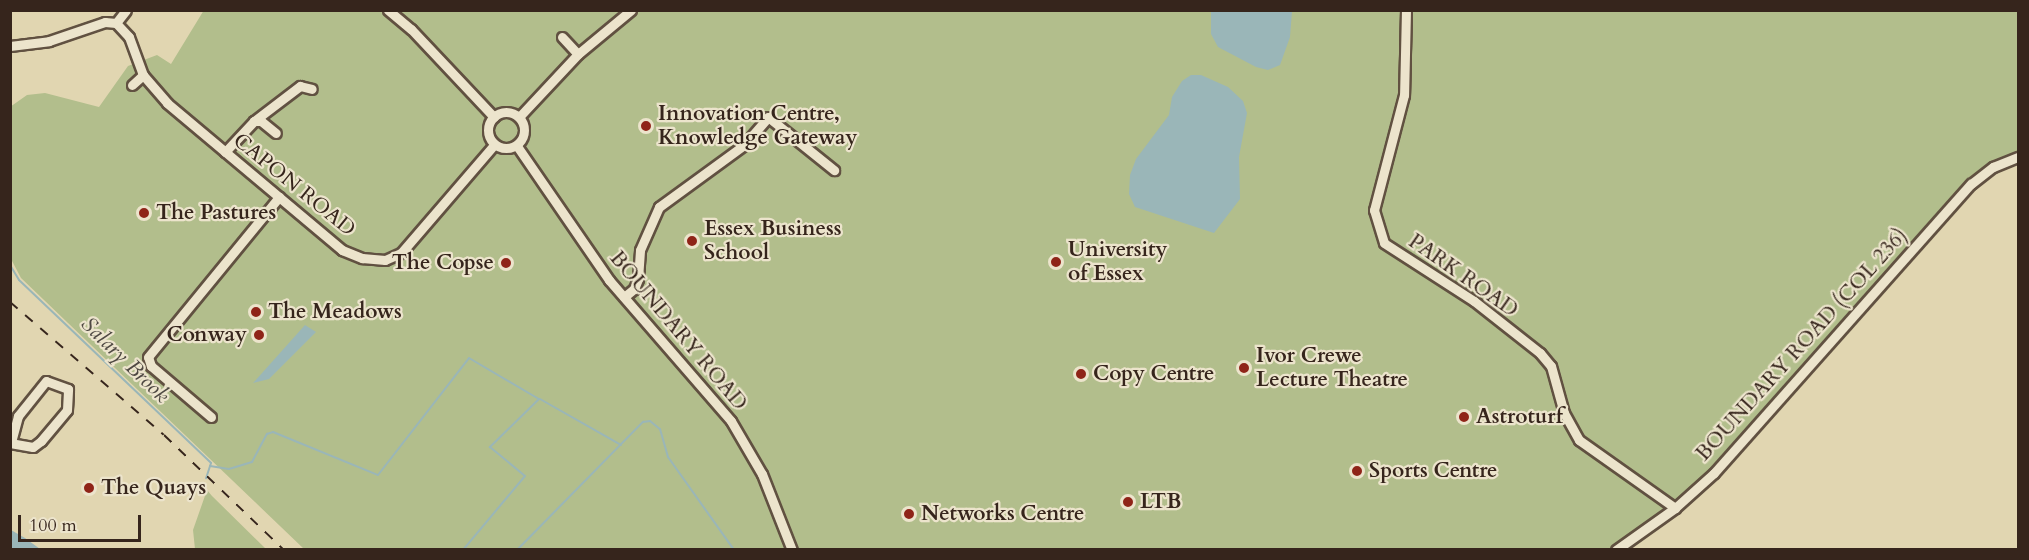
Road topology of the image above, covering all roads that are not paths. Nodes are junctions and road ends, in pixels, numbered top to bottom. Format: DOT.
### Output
graph roads {
  1 [pos="126,10"];
  2 [pos="388,10"];
  3 [pos="631,10"];
  4 [pos="1406,10"];
  5 [pos="400,13"];
  6 [pos="116,23"];
  7 [pos="562,37"];
  8 [pos="10,46"];
  9 [pos="578,54"];
  10 [pos="143,75"];
  11 [pos="132,84"];
  12 [pos="312,89"];
  13 [pos="264,95"];
  14 [pos="269,106"];
  15 [pos="519,116"];
  16 [pos="494,117"];
  17 [pos="254,121"];
  18 [pos="276,133"];
  19 [pos="494,145"];
  20 [pos="518,146"];
  21 [pos="225,152"];
  22 [pos="2015,158"];
  23 [pos="834,170"];
  24 [pos="279,197"];
  25 [pos="624,297"];
  26 [pos="211,417"];
  27 [pos="11,443"];
  28 [pos="1675,508"];
  29 [pos="792,549"];
  30 [pos="1616,549"];
  1 -- 6 [label="street"];
  2 -- 5 [label="street"];
  3 -- 9 [label="street"];
  4 -- 28 [label="street, PARK ROAD"];
  5 -- 16 [label="street"];
  6 -- 8 [label="street"];
  6 -- 10 [label="street, CAPON ROAD"];
  7 -- 9 [label="street"];
  9 -- 15 [label="street"];
  10 -- 11 [label="street"];
  10 -- 21 [label="street, CAPON ROAD"];
  12 -- 14 [label="street"];
  13 -- 14 [label="street"];
  14 -- 17 [label="street"];
  15 -- 16 [label="street"];
  15 -- 20 [label="street"];
  16 -- 19 [label="street"];
  17 -- 18 [label="street"];
  17 -- 21 [label="street"];
  19 -- 20 [label="street"];
  19 -- 24 [label="street, CAPON ROAD"];
  20 -- 25 [label="street, BOUNDARY ROAD"];
  21 -- 24 [label="street, CAPON ROAD"];
  22 -- 28 [label="street, BOUNDARY ROAD (COL 236)"];
  23 -- 25 [label="street"];
  24 -- 26 [label="street"];
  25 -- 29 [label="street, BOUNDARY ROAD"];
  27 -- 27 [label="street"];
  28 -- 30 [label="street, BOUNDARY ROAD (COL 236)"];
}
